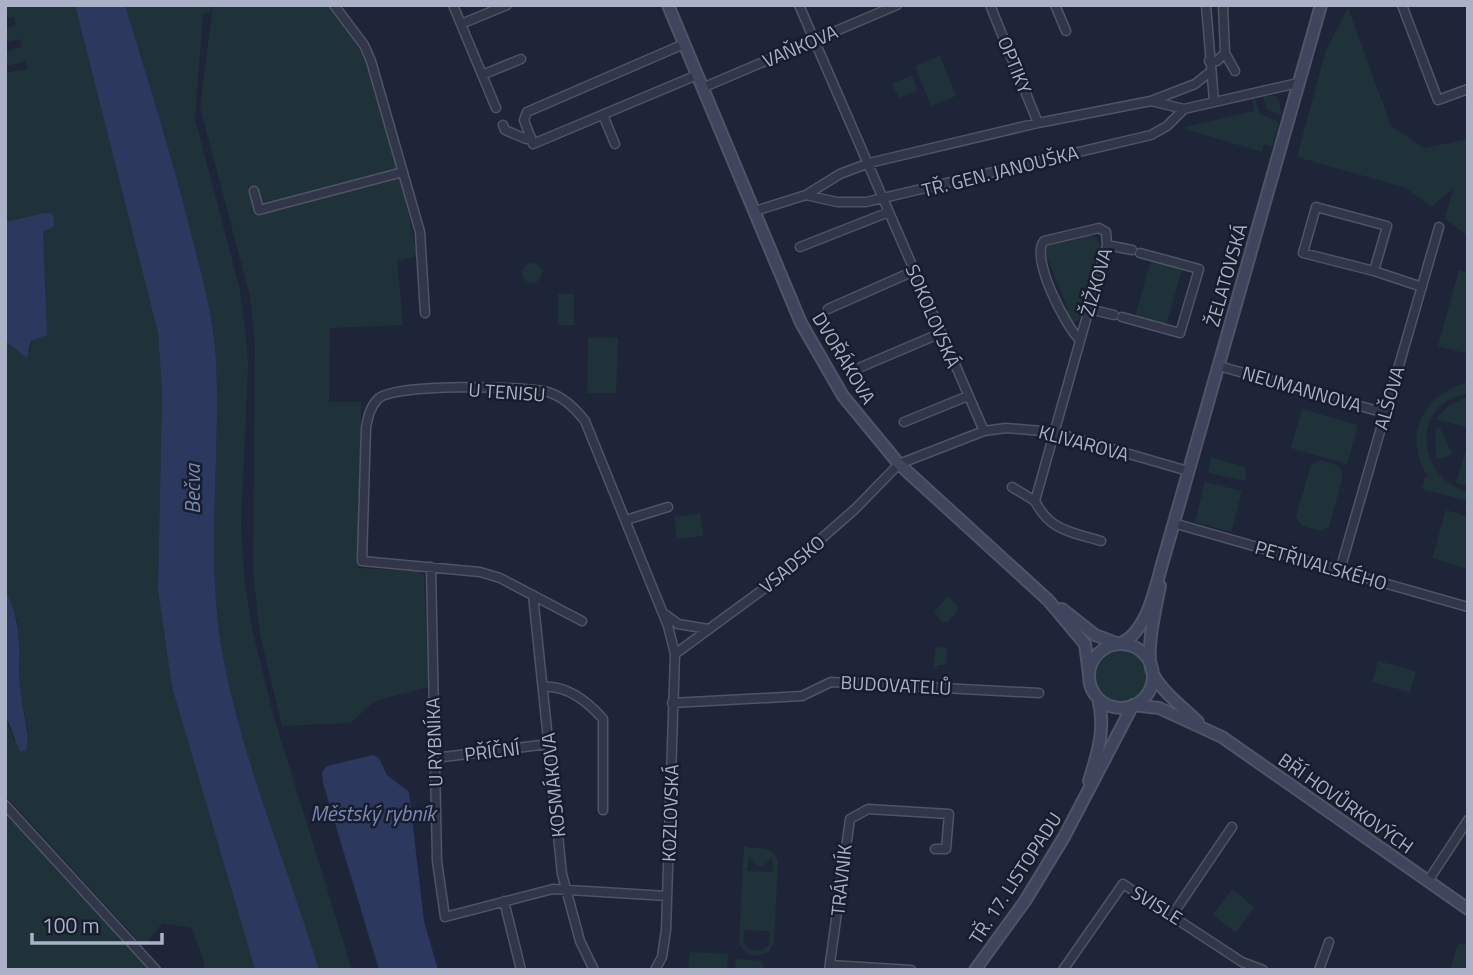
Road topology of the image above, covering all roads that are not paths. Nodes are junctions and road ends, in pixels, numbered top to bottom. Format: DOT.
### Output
graph roads {
  1 [pos="334,5"];
  2 [pos="453,5"];
  3 [pos="507,5"];
  4 [pos="668,5"];
  5 [pos="799,5"];
  6 [pos="897,5"];
  7 [pos="1055,5"];
  8 [pos="1206,5"];
  9 [pos="1223,5"];
  10 [pos="1321,5"];
  11 [pos="1402,5"];
  12 [pos="993,6"];
  13 [pos="461,24"];
  14 [pos="1066,31"];
  15 [pos="814,40"];
  16 [pos="684,44"];
  17 [pos="1225,53"];
  18 [pos="521,59"];
  19 [pos="1209,61"];
  20 [pos="1235,71"];
  21 [pos="1210,72"];
  22 [pos="482,75"];
  23 [pos="696,75"];
  24 [pos="1298,83"];
  25 [pos="702,88"];
  26 [pos="1468,89"];
  27 [pos="1151,101"];
  28 [pos="1214,101"];
  29 [pos="496,108"];
  30 [pos="1184,109"];
  31 [pos="603,115"];
  32 [pos="1038,123"];
  33 [pos="503,125"];
  34 [pos="531,137"];
  35 [pos="615,144"];
  36 [pos="869,163"];
  37 [pos="403,172"];
  38 [pos="254,191"];
  39 [pos="806,195"];
  40 [pos="885,199"];
  41 [pos="755,211"];
  42 [pos="889,212"];
  43 [pos="1439,227"];
  44 [pos="1107,245"];
  45 [pos="800,247"];
  46 [pos="914,271"];
  47 [pos="1374,271"];
  48 [pos="1422,287"];
  49 [pos="828,309"];
  50 [pos="1089,309"];
  51 [pos="425,313"];
  52 [pos="941,333"];
  53 [pos="1079,339"];
  54 [pos="1219,366"];
  55 [pos="855,370"];
  56 [pos="968,396"];
  57 [pos="1385,413"];
  58 [pos="904,422"];
  59 [pos="984,431"];
  60 [pos="1053,432"];
  61 [pos="899,464"];
  62 [pos="1188,471"];
  63 [pos="1012,486"];
  64 [pos="1035,500"];
  65 [pos="667,507"];
  66 [pos="626,520"];
  67 [pos="1173,523"];
  68 [pos="1101,541"];
  69 [pos="1165,554"];
  70 [pos="431,567"];
  71 [pos="1340,570"];
  72 [pos="533,595"];
  73 [pos="1048,600"];
  74 [pos="1468,607"];
  75 [pos="663,613"];
  76 [pos="582,621"];
  77 [pos="708,629"];
  78 [pos="1119,644"];
  79 [pos="675,654"];
  80 [pos="1152,672"];
  81 [pos="1089,674"];
  82 [pos="543,687"];
  83 [pos="1039,693"];
  84 [pos="1097,697"];
  85 [pos="672,703"];
  86 [pos="1133,705"];
  87 [pos="1203,726"];
  88 [pos="549,744"];
  89 [pos="435,758"];
  90 [pos="1082,804"];
  91 [pos="5,805"];
  92 [pos="603,810"];
  93 [pos="1468,820"];
  94 [pos="1233,827"];
  95 [pos="935,849"];
  96 [pos="1427,881"];
  97 [pos="568,889"];
  98 [pos="667,896"];
  99 [pos="504,901"];
  100 [pos="1468,909"];
  101 [pos="1173,914"];
  102 [pos="1329,942"];
  103 [pos="1241,966"];
  104 [pos="830,967"];
  105 [pos="156,970"];
  106 [pos="521,970"];
  107 [pos="594,970"];
  108 [pos="656,970"];
  109 [pos="911,970"];
  110 [pos="975,970"];
  111 [pos="1063,970"];
  112 [pos="1263,970"];
  113 [pos="1319,970"];
  1 -- 37 [label="street"];
  2 -- 13 [label="street"];
  3 -- 13 [label="street"];
  4 -- 16 [label="main road, DVOŘÁKOVA"];
  5 -- 15 [label="street, SOKOLOVSKÁ"];
  6 -- 15 [label="street, VAŇKOVA"];
  7 -- 14 [label="street"];
  8 -- 19 [label="street"];
  9 -- 17 [label="street"];
  10 -- 24 [label="main road, ŽELATOVSKÁ"];
  11 -- 26 [label="street"];
  12 -- 32 [label="street, OPTIKY"];
  13 -- 22 [label="street"];
  15 -- 25 [label="street, VAŇKOVA"];
  15 -- 36 [label="street, SOKOLOVSKÁ"];
  16 -- 23 [label="main road, DVOŘÁKOVA"];
  16 -- 34 [label="street"];
  17 -- 19 [label="street"];
  17 -- 20 [label="street"];
  18 -- 22 [label="street"];
  19 -- 21 [label="street"];
  21 -- 27 [label="street"];
  21 -- 28 [label="street"];
  22 -- 29 [label="street"];
  23 -- 25 [label="main road, DVOŘÁKOVA"];
  23 -- 31 [label="street"];
  24 -- 28 [label="street, TŘ. GEN. JANOUŠKA"];
  24 -- 54 [label="main road, ŽELATOVSKÁ"];
  25 -- 41 [label="main road, DVOŘÁKOVA"];
  27 -- 30 [label="street, TŘ. GEN. JANOUŠKA"];
  27 -- 32 [label="street, TŘ. GEN. JANOUŠKA"];
  28 -- 30 [label="street, TŘ. GEN. JANOUŠKA"];
  30 -- 40 [label="street, TŘ. GEN. JANOUŠKA"];
  31 -- 34 [label="street"];
  31 -- 35 [label="street"];
  32 -- 36 [label="street, TŘ. GEN. JANOUŠKA"];
  33 -- 34 [label="street"];
  36 -- 39 [label="street, TŘ. GEN. JANOUŠKA"];
  36 -- 40 [label="street, SOKOLOVSKÁ"];
  37 -- 38 [label="street"];
  37 -- 51 [label="street"];
  39 -- 40 [label="street, TŘ. GEN. JANOUŠKA"];
  39 -- 41 [label="street, TŘ. GEN. JANOUŠKA"];
  40 -- 42 [label="street, SOKOLOVSKÁ"];
  41 -- 61 [label="main road, DVOŘÁKOVA"];
  42 -- 45 [label="street"];
  42 -- 46 [label="street, SOKOLOVSKÁ"];
  43 -- 48 [label="street, ALŠOVA"];
  44 -- 50 [label="street, ŽIŽKOVA"];
  44 -- 50 [label="street, ŽELATOVSKÁ"];
  44 -- 53 [label="street, ŽIŽKOVA"];
  46 -- 49 [label="street"];
  46 -- 52 [label="street, SOKOLOVSKÁ"];
  47 -- 47 [label="street"];
  47 -- 48 [label="street"];
  48 -- 57 [label="street, ALŠOVA"];
  50 -- 53 [label="street, ŽIŽKOVA"];
  52 -- 55 [label="street"];
  52 -- 56 [label="street, SOKOLOVSKÁ"];
  53 -- 60 [label="street, ŽIŽKOVA"];
  54 -- 57 [label="street, NEUMANNOVA"];
  54 -- 62 [label="main road, ŽELATOVSKÁ"];
  56 -- 58 [label="street"];
  56 -- 59 [label="street, SOKOLOVSKÁ"];
  57 -- 71 [label="street, ALŠOVA"];
  59 -- 60 [label="street, KLIVAROVA"];
  59 -- 61 [label="street, KLIVAROVA"];
  60 -- 62 [label="street, KLIVAROVA"];
  60 -- 64 [label="street, ŽIŽKOVA"];
  61 -- 73 [label="main road, DVOŘÁKOVA"];
  61 -- 77 [label="street, VSADSKO"];
  62 -- 67 [label="main road, ŽELATOVSKÁ"];
  63 -- 64 [label="street"];
  64 -- 68 [label="street"];
  65 -- 66 [label="street"];
  66 -- 70 [label="street, U TENISU"];
  66 -- 75 [label="street, U TENISU"];
  67 -- 69 [label="main road, ŽELATOVSKÁ"];
  67 -- 71 [label="street, PETŘIVALSKÉHO"];
  69 -- 78 [label="main road, ŽELATOVSKÁ"];
  69 -- 80 [label="main road, ŽELATOVSKÁ"];
  70 -- 72 [label="street"];
  70 -- 89 [label="street, U RYBNÍKA"];
  71 -- 74 [label="street, PETŘIVALSKÉHO"];
  72 -- 76 [label="street"];
  72 -- 82 [label="street, KOSMÁKOVA"];
  73 -- 78 [label="main road, DVOŘÁKOVA"];
  73 -- 81 [label="main road, DVOŘÁKOVA"];
  75 -- 77 [label="street"];
  75 -- 79 [label="street, U TENISU"];
  77 -- 79 [label="street, VSADSKO"];
  78 -- 80 [label="main road"];
  78 -- 81 [label="main road"];
  79 -- 85 [label="street, KOZLOVSKÁ"];
  80 -- 86 [label="main road"];
  80 -- 87 [label="main road, BŘÍ HOVŮRKOVÝCH"];
  81 -- 84 [label="main road"];
  82 -- 88 [label="street, KOSMÁKOVA"];
  82 -- 92 [label="street"];
  83 -- 85 [label="street, BUDOVATELŮ"];
  84 -- 86 [label="main road"];
  84 -- 90 [label="main road, TŘ. 17. LISTOPADU"];
  85 -- 98 [label="street, KOZLOVSKÁ"];
  86 -- 87 [label="main road, BŘÍ HOVŮRKOVÝCH"];
  86 -- 90 [label="main road, TŘ. 17. LISTOPADU"];
  87 -- 96 [label="main road, BŘÍ HOVŮRKOVÝCH"];
  88 -- 89 [label="street, PŘÍČNÍ"];
  88 -- 97 [label="street, KOSMÁKOVA"];
  89 -- 99 [label="street, U RYBNÍKA"];
  90 -- 110 [label="main road, TŘ. 17. LISTOPADU"];
  91 -- 105 [label="street"];
  93 -- 96 [label="street"];
  94 -- 101 [label="street"];
  95 -- 104 [label="street, TRÁVNÍK"];
  96 -- 100 [label="main road, BŘÍ HOVŮRKOVÝCH"];
  97 -- 98 [label="street"];
  97 -- 99 [label="street"];
  97 -- 107 [label="street, KOSMÁKOVA"];
  98 -- 108 [label="street, KOZLOVSKÁ"];
  99 -- 106 [label="street"];
  101 -- 103 [label="street, SVISLE"];
  101 -- 111 [label="street, SVISLE"];
  102 -- 113 [label="street"];
  103 -- 112 [label="street, SVISLE"];
  104 -- 109 [label="street, TRÁVNÍK"];
}
